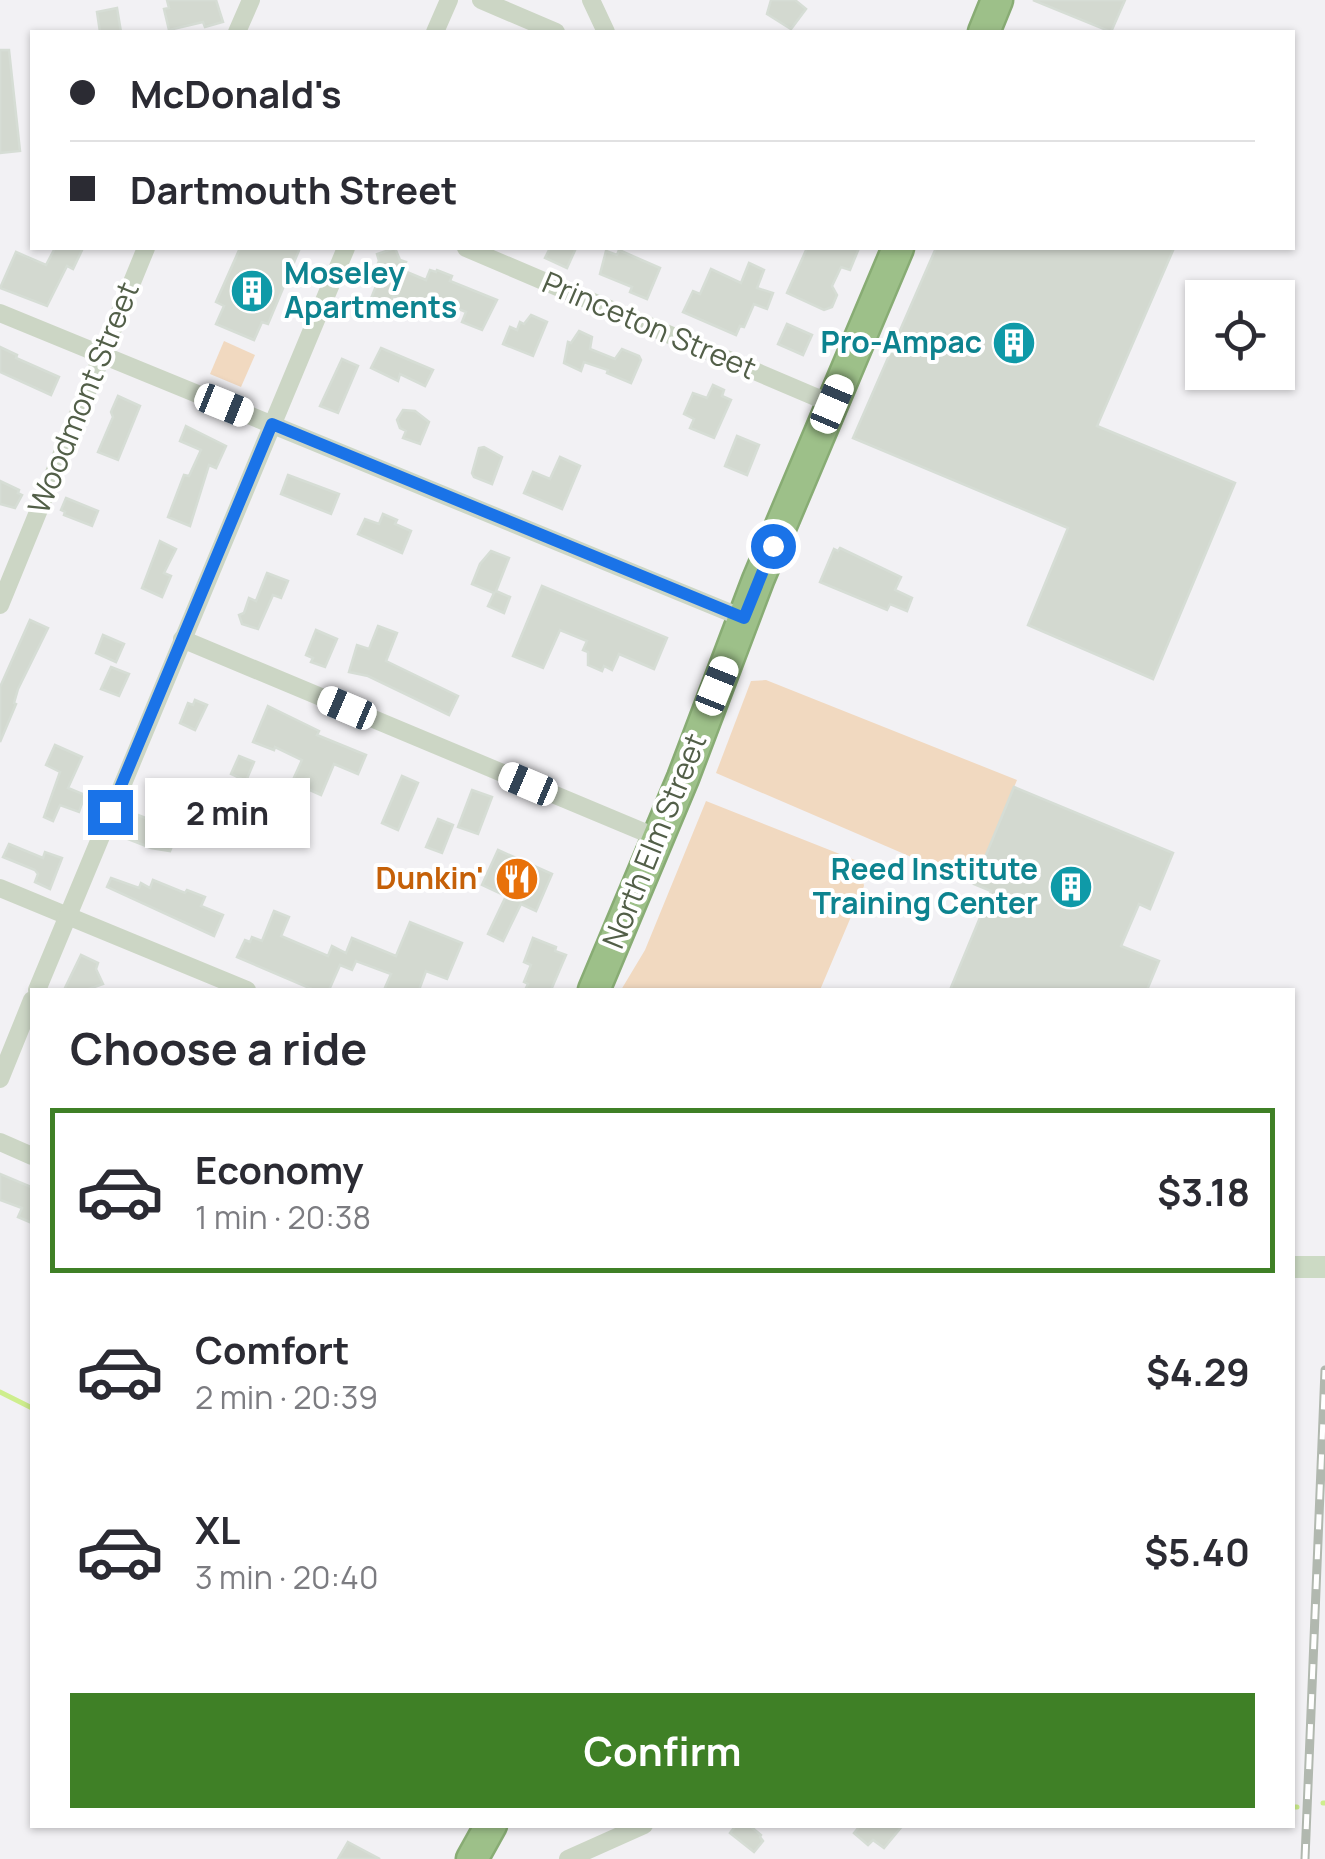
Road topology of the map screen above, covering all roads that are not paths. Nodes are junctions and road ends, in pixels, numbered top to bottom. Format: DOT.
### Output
graph roads {
  1 [pos="251,0"];
  2 [pos="448,0"];
  3 [pos="480,0"];
  4 [pos="592,0"];
  5 [pos="998,0"];
  6 [pos="238,30"];
  7 [pos="436,30"];
  8 [pos="551,30"];
  9 [pos="605,30"];
  10 [pos="985,30"];
  11 [pos="145,250"];
  12 [pos="345,250"];
  13 [pos="471,250"];
  14 [pos="897,250"];
  15 [pos="0,313"];
  16 [pos="101,354"];
  17 [pos="832,404"];
  18 [pos="272,424"];
  19 [pos="0,605"];
  20 [pos="744,618"];
  21 [pos="182,639"];
  22 [pos="658,838"];
  23 [pos="0,888"];
  24 [pos="67,916"];
  25 [pos="37,988"];
  26 [pos="242,988"];
  27 [pos="595,988"];
  28 [pos="30,1005"];
  29 [pos="0,1079"];
  30 [pos="0,1142"];
  31 [pos="30,1155"];
  32 [pos="1325,1266"];
  33 [pos="1295,1267"];
  34 [pos="489,1828"];
  35 [pos="637,1828"];
  36 [pos="472,1859"];
  37 [pos="568,1859"];
  1 -- 6 [label="street"];
  2 -- 7 [label="street"];
  3 -- 8 [label="street"];
  4 -- 9 [label="street"];
  5 -- 10 [label="highway"];
  11 -- 16 [label="street, Woodmont Street"];
  12 -- 18 [label="street"];
  13 -- 17 [label="street, Princeton Street"];
  14 -- 17 [label="highway, North Elm Street"];
  15 -- 16 [label="street"];
  16 -- 18 [label="street"];
  16 -- 19 [label="street, Woodmont Street"];
  17 -- 20 [label="highway, North Elm Street"];
  18 -- 20 [label="street"];
  18 -- 21 [label="street"];
  20 -- 22 [label="highway, North Elm Street"];
  21 -- 22 [label="street"];
  21 -- 24 [label="street"];
  22 -- 27 [label="highway, North Elm Street"];
  23 -- 24 [label="street"];
  24 -- 25 [label="street"];
  24 -- 26 [label="street"];
  28 -- 29 [label="street"];
  30 -- 31 [label="street"];
  32 -- 33 [label="main road"];
  34 -- 36 [label="highway"];
  35 -- 37 [label="street"];
}
